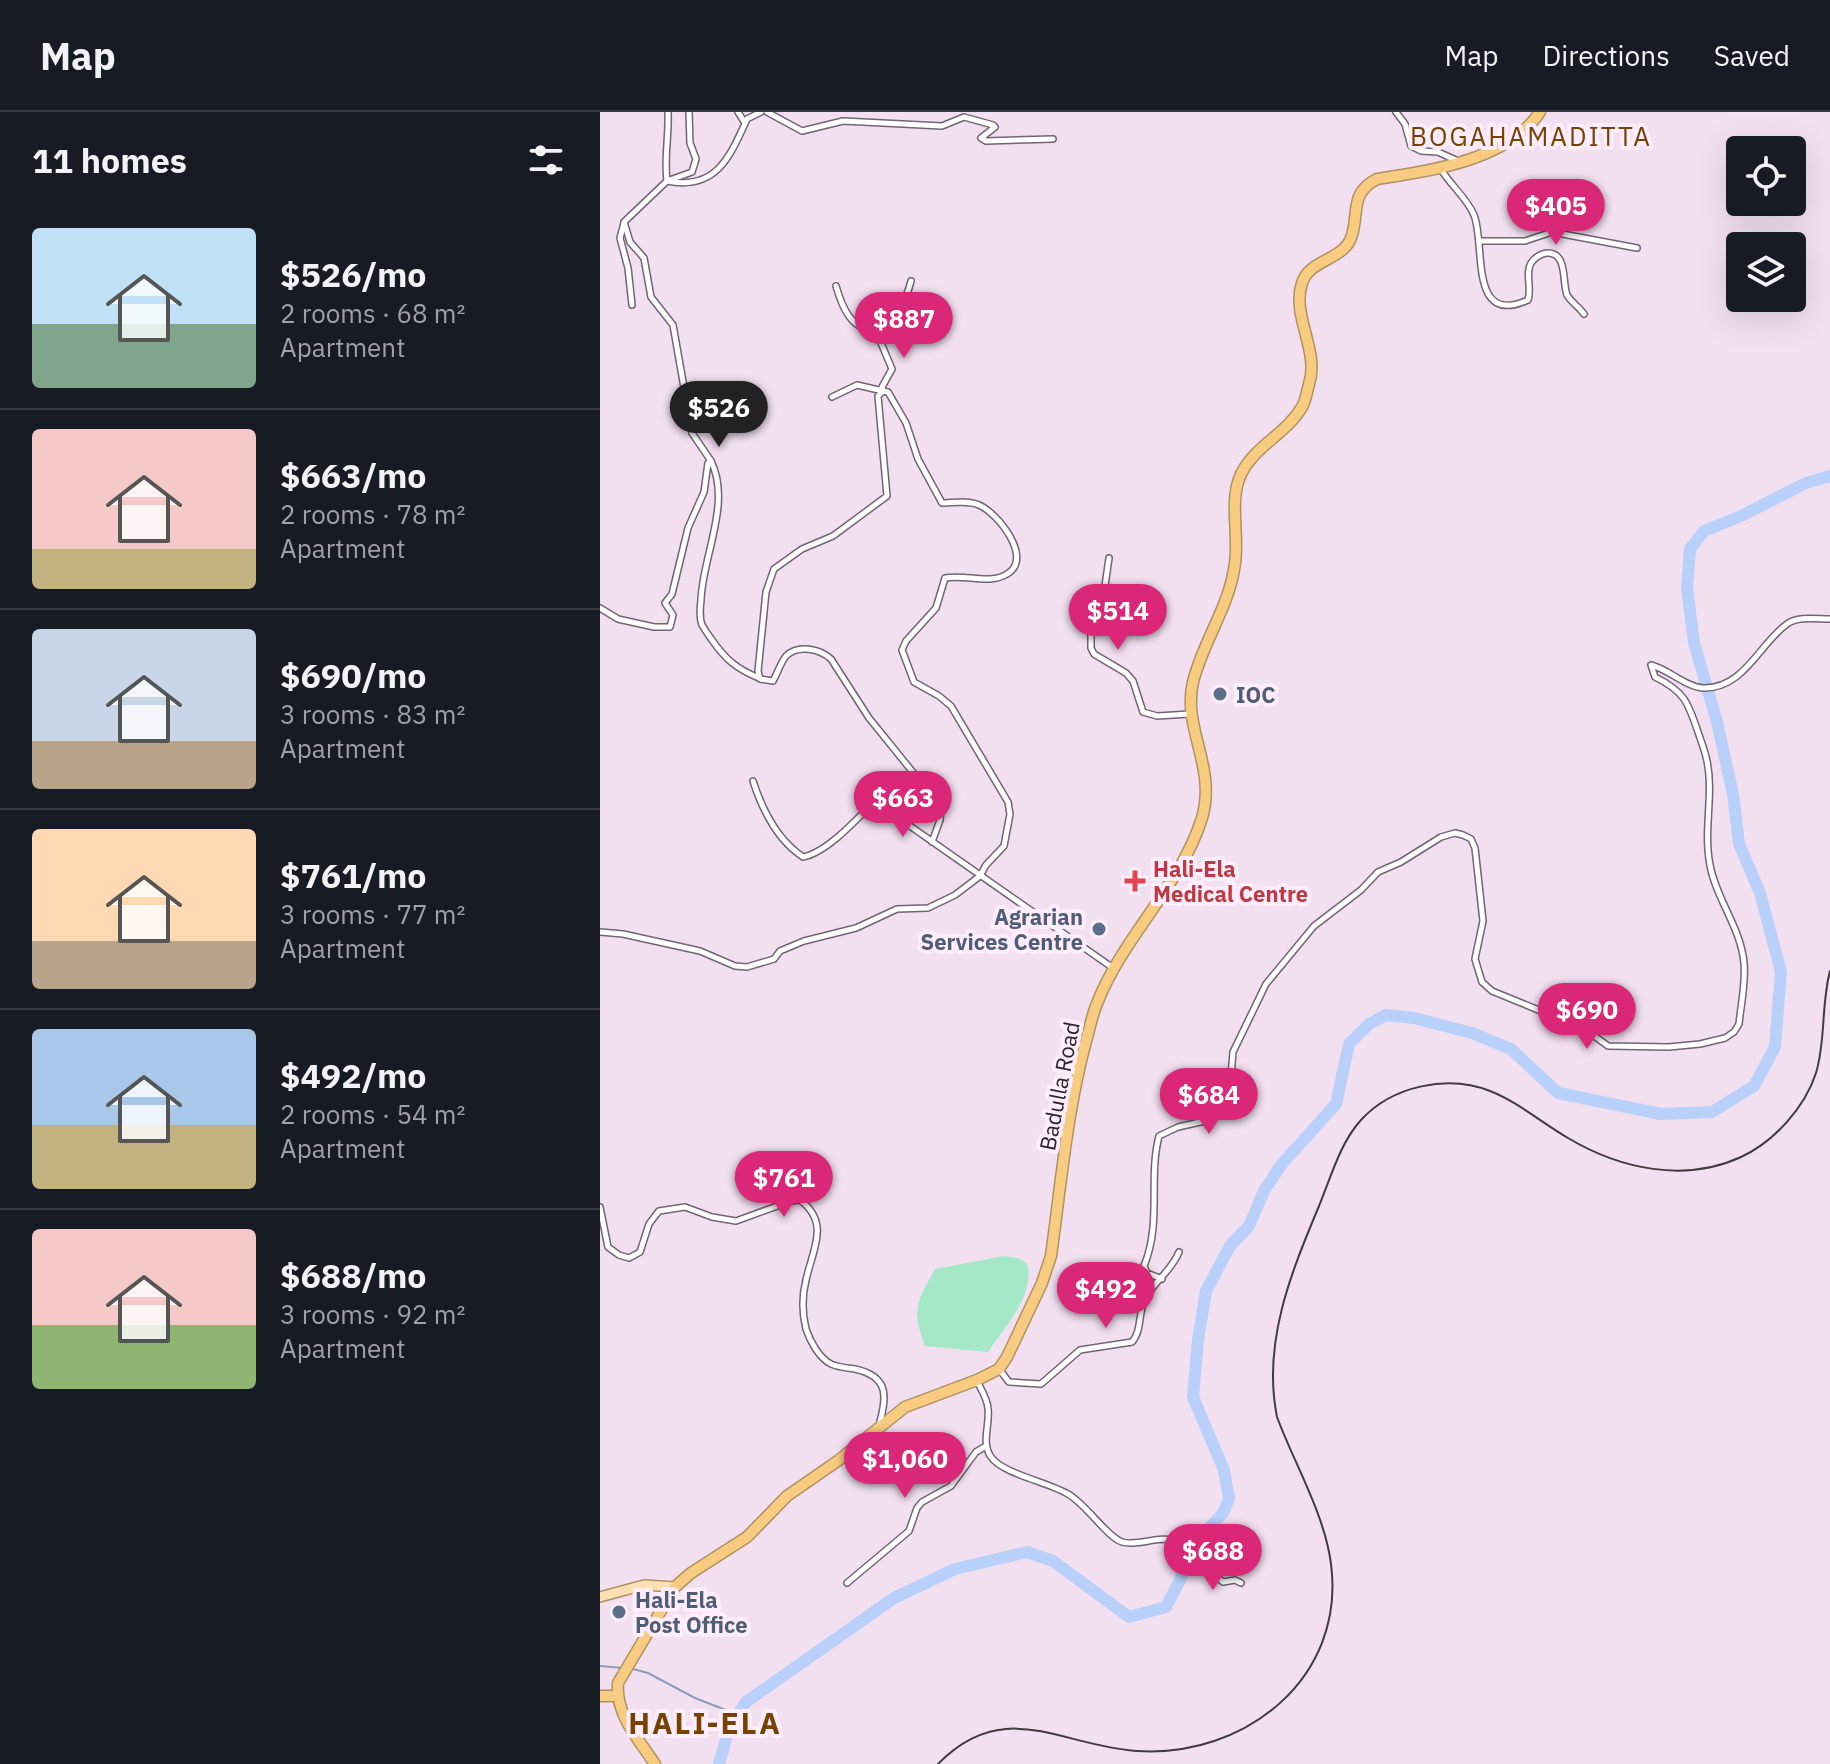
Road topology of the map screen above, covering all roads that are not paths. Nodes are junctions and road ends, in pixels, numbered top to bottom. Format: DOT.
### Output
graph roads {
  1 [pos="668,112"];
  2 [pos="689,112"];
  3 [pos="738,112"];
  4 [pos="761,112"];
  5 [pos="767,112"];
  6 [pos="1396,112"];
  7 [pos="1540,112"];
  8 [pos="745,123"];
  9 [pos="1053,139"];
  10 [pos="1463,162"];
  11 [pos="1441,169"];
  12 [pos="667,181"];
  13 [pos="624,222"];
  14 [pos="1479,241"];
  15 [pos="1637,248"];
  16 [pos="911,281"];
  17 [pos="836,286"];
  18 [pos="632,305"];
  19 [pos="1584,314"];
  20 [pos="876,331"];
  21 [pos="883,391"];
  22 [pos="832,397"];
  23 [pos="711,461"];
  24 [pos="1109,558"];
  25 [pos="600,608"];
  26 [pos="1830,619"];
  27 [pos="760,679"];
  28 [pos="1191,714"];
  29 [pos="753,781"];
  30 [pos="932,842"];
  31 [pos="980,876"];
  32 [pos="600,932"];
  33 [pos="1113,968"];
  34 [pos="600,1207"];
  35 [pos="1179,1252"];
  36 [pos="1162,1279"];
  37 [pos="999,1369"];
  38 [pos="977,1380"];
  39 [pos="879,1427"];
  40 [pos="986,1446"];
  41 [pos="847,1583"];
  42 [pos="1241,1583"];
  43 [pos="675,1587"];
  44 [pos="600,1597"];
  45 [pos="600,1696"];
  46 [pos="617,1696"];
  47 [pos="655,1764"];
  1 -- 12 [label="street"];
  2 -- 12 [label="street"];
  3 -- 8 [label="street"];
  4 -- 8 [label="street"];
  5 -- 9 [label="street"];
  6 -- 10 [label="street"];
  7 -- 10 [label="highway, Badulla Road"];
  8 -- 12 [label="street"];
  10 -- 11 [label="highway, Badulla Road"];
  11 -- 14 [label="street"];
  11 -- 28 [label="highway, Badulla Road"];
  12 -- 13 [label="street"];
  13 -- 18 [label="street"];
  13 -- 23 [label="street"];
  14 -- 15 [label="street"];
  14 -- 19 [label="street"];
  16 -- 20 [label="street"];
  17 -- 20 [label="street"];
  20 -- 21 [label="street"];
  21 -- 22 [label="street"];
  21 -- 27 [label="street"];
  21 -- 31 [label="street"];
  23 -- 25 [label="street"];
  23 -- 27 [label="street"];
  24 -- 28 [label="street"];
  26 -- 36 [label="street"];
  27 -- 30 [label="street"];
  28 -- 33 [label="highway, Badulla Road"];
  29 -- 30 [label="street"];
  30 -- 31 [label="street"];
  31 -- 32 [label="street"];
  31 -- 33 [label="street"];
  33 -- 37 [label="highway, Badulla Road"];
  34 -- 39 [label="street"];
  35 -- 36 [label="street"];
  36 -- 37 [label="street"];
  37 -- 38 [label="highway"];
  38 -- 39 [label="highway"];
  38 -- 40 [label="street"];
  39 -- 43 [label="highway"];
  40 -- 41 [label="street"];
  40 -- 42 [label="street"];
  43 -- 44 [label="main road"];
  43 -- 46 [label="highway"];
  45 -- 46 [label="highway"];
  46 -- 47 [label="highway"];
}
